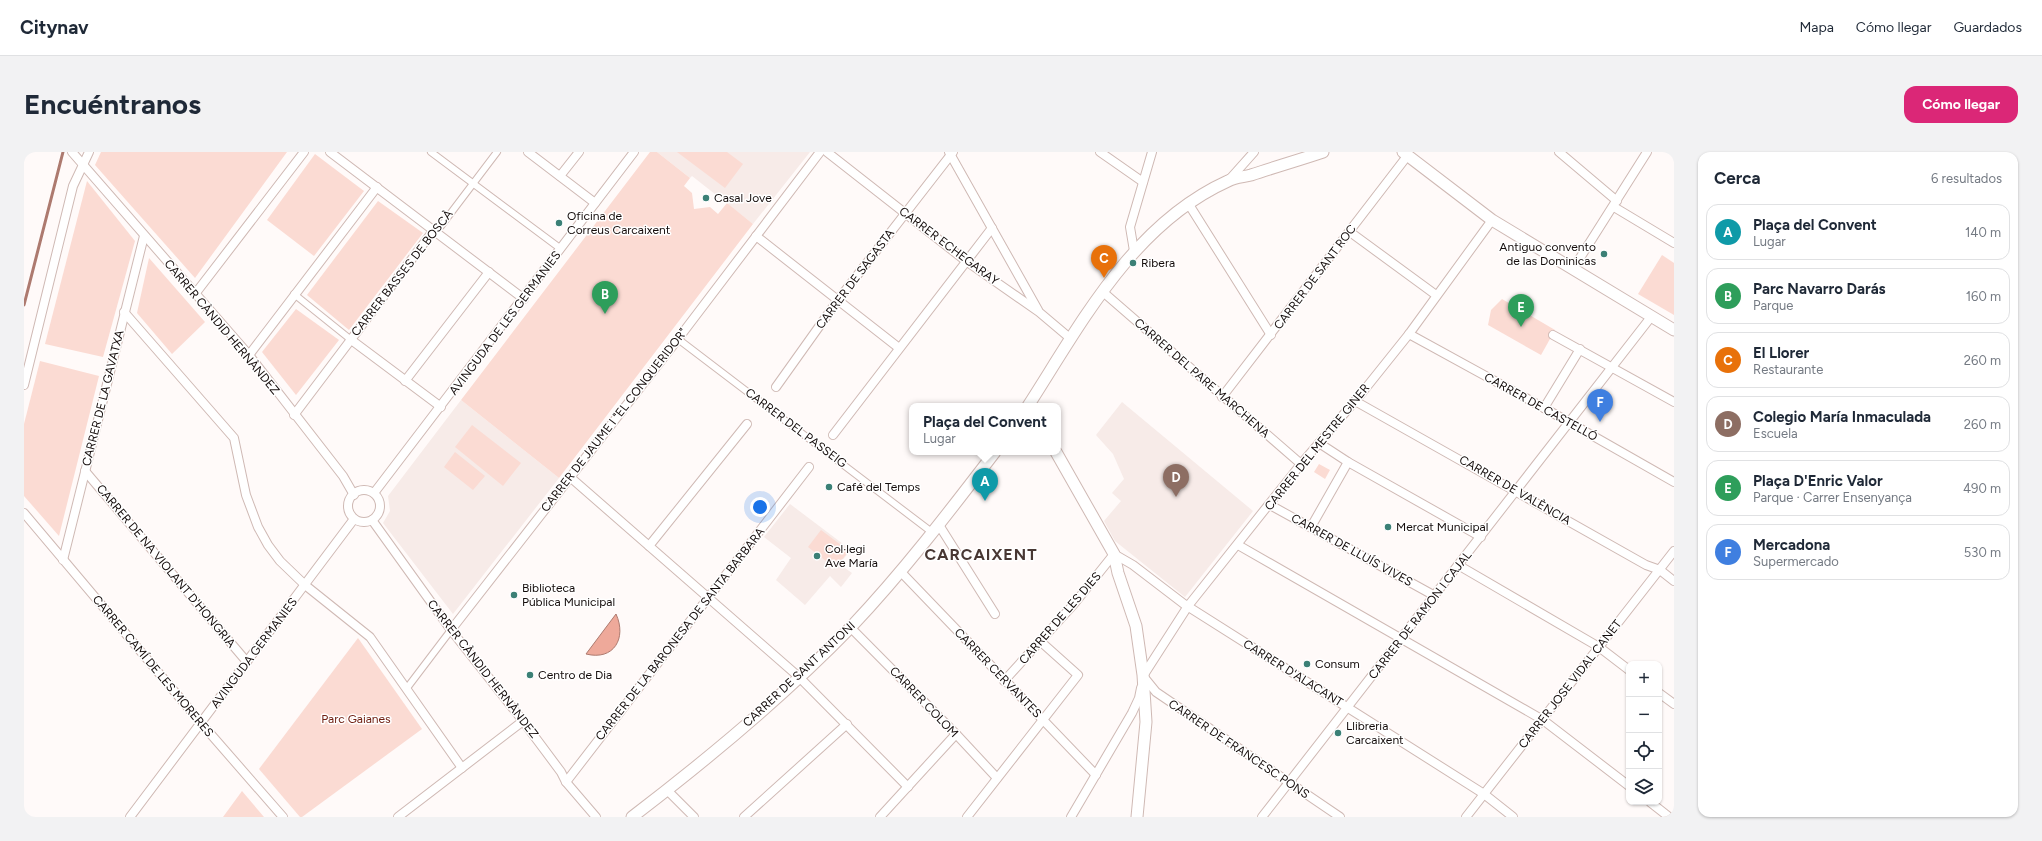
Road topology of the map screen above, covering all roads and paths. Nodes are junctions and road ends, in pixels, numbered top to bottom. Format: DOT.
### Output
graph roads {
  1 [pos="72,152"];
  2 [pos="89,152"];
  3 [pos="304,152"];
  4 [pos="330,152"];
  5 [pos="431,152"];
  6 [pos="497,152"];
  7 [pos="528,152"];
  8 [pos="579,152"];
  9 [pos="634,152"];
  10 [pos="820,152"];
  11 [pos="827,152"];
  12 [pos="1100,152"];
  13 [pos="1152,152"];
  14 [pos="1254,152"];
  15 [pos="1323,152"];
  16 [pos="1559,152"];
  17 [pos="1647,152"];
  18 [pos="951,153"];
  19 [pos="1405,154"];
  20 [pos="83,164"];
  21 [pos="560,176"];
  22 [pos="1229,180"];
  23 [pos="1143,182"];
  24 [pos="473,184"];
  25 [pos="377,187"];
  26 [pos="595,203"];
  27 [pos="1188,203"];
  28 [pos="1615,204"];
  29 [pos="905,213"];
  30 [pos="1492,220"];
  31 [pos="992,228"];
  32 [pos="433,230"];
  33 [pos="1350,232"];
  34 [pos="144,236"];
  35 [pos="756,236"];
  36 [pos="1674,243"];
  37 [pos="560,250"];
  38 [pos="1134,251"];
  39 [pos="966,261"];
  40 [pos="1573,269"];
  41 [pos="489,272"];
  42 [pos="1102,292"];
  43 [pos="195,294"];
  44 [pos="294,294"];
  45 [pos="1436,295"];
  46 [pos="524,299"];
  47 [pos="838,300"];
  48 [pos="124,312"];
  49 [pos="1039,312"];
  50 [pos="1651,317"];
  51 [pos="1674,330"];
  52 [pos="1409,334"];
  53 [pos="1271,335"];
  54 [pos="1553,335"];
  55 [pos="350,339"];
  56 [pos="678,339"];
  57 [pos="1072,339"];
  58 [pos="899,348"];
  59 [pos="1580,349"];
  60 [pos="249,355"];
  61 [pos="1611,367"];
  62 [pos="405,381"];
  63 [pos="24,385"];
  64 [pos="776,387"];
  65 [pos="1222,397"];
  66 [pos="1355,401"];
  67 [pos="1674,402"];
  68 [pos="1030,403"];
  69 [pos="441,407"];
  70 [pos="1544,408"];
  71 [pos="294,415"];
  72 [pos="1568,422"];
  73 [pos="747,424"];
  74 [pos="833,435"];
  75 [pos="1320,443"];
  76 [pos="993,455"];
  77 [pos="1058,455"];
  78 [pos="1348,462"];
  79 [pos="1301,464"];
  80 [pos="809,467"];
  81 [pos="85,471"];
  82 [pos="570,477"];
  83 [pos="1674,482"];
  84 [pos="1516,490"];
  85 [pos="374,493"];
  86 [pos="354,495"];
  87 [pos="1270,505"];
  88 [pos="24,513"];
  89 [pos="354,520"];
  90 [pos="372,520"];
  91 [pos="1310,527"];
  92 [pos="936,529"];
  93 [pos="1480,537"];
  94 [pos="1238,545"];
  95 [pos="649,546"];
  96 [pos="1674,551"];
  97 [pos="1114,554"];
  98 [pos="63,560"];
  99 [pos="1458,565"];
  100 [pos="1660,570"];
  101 [pos="900,571"];
  102 [pos="1674,581"];
  103 [pos="305,585"];
  104 [pos="1435,596"];
  105 [pos="706,598"];
  106 [pos="1188,606"];
  107 [pos="995,614"];
  108 [pos="850,627"];
  109 [pos="450,630"];
  110 [pos="1400,640"];
  111 [pos="1040,642"];
  112 [pos="1599,647"];
  113 [pos="247,662"];
  114 [pos="1626,668"];
  115 [pos="1143,675"];
  116 [pos="799,677"];
  117 [pos="1004,681"];
  118 [pos="407,688"];
  119 [pos="1662,695"];
  120 [pos="1674,704"];
  121 [pos="1348,708"];
  122 [pos="1543,720"];
  123 [pos="523,721"];
  124 [pos="1043,721"];
  125 [pos="201,723"];
  126 [pos="847,724"];
  127 [pos="956,734"];
  128 [pos="462,768"];
  129 [pos="1096,775"];
  130 [pos="997,778"];
  131 [pos="566,782"];
  132 [pos="1289,783"];
  133 [pos="1626,784"];
  134 [pos="908,787"];
  135 [pos="668,790"];
  136 [pos="1484,794"];
  137 [pos="1654,805"];
  138 [pos="130,817"];
  139 [pos="283,817"];
  140 [pos="398,817"];
  141 [pos="596,817"];
  142 [pos="632,817"];
  143 [pos="694,817"];
  144 [pos="744,817"];
  145 [pos="880,817"];
  146 [pos="967,817"];
  147 [pos="1071,817"];
  148 [pos="1137,817"];
  149 [pos="1262,817"];
  150 [pos="1340,817"];
  151 [pos="1466,817"];
  152 [pos="1513,817"];
  153 [pos="1669,817"];
  1 -- 20 [label="street, CARRER CÀNDID HERNÀNDEZ"];
  2 -- 20 [label="street"];
  3 -- 43 [label="street"];
  4 -- 25 [label="street"];
  5 -- 24 [label="street"];
  6 -- 24 [label="street, CARRER BASSES DE BOSCÀ"];
  7 -- 21 [label="street"];
  8 -- 21 [label="street"];
  9 -- 26 [label="street, AVINGUDA DE LES GERMANIES"];
  10 -- 35 [label="street, CARRER DE JAUME I \"EL CONQUERIDOR\""];
  11 -- 29 [label="street, CARRER ECHEGARAY"];
  12 -- 23 [label="street"];
  13 -- 23 [label="street"];
  14 -- 22 [label="street"];
  15 -- 22 [label="street"];
  16 -- 28 [label="street"];
  17 -- 28 [label="street"];
  18 -- 29 [label="street, CARRER DE SAGASTA"];
  18 -- 31 [label="street"];
  19 -- 30 [label="street"];
  19 -- 33 [label="street, CARRER DE SANT ROC"];
  20 -- 34 [label="street, CARRER CÀNDID HERNÀNDEZ"];
  20 -- 63 [label="street"];
  21 -- 26 [label="street"];
  22 -- 27 [label="street"];
  23 -- 38 [label="street"];
  24 -- 32 [label="street, CARRER BASSES DE BOSCÀ"];
  24 -- 37 [label="street"];
  25 -- 32 [label="street"];
  25 -- 44 [label="street"];
  26 -- 37 [label="street, AVINGUDA DE LES GERMANIES"];
  27 -- 38 [label="street"];
  27 -- 53 [label="street"];
  28 -- 36 [label="street"];
  28 -- 40 [label="street"];
  29 -- 39 [label="street, CARRER ECHEGARAY"];
  29 -- 47 [label="street, CARRER DE SAGASTA"];
  30 -- 40 [label="street"];
  30 -- 45 [label="street, CARRER DEL MESTRE GINER"];
  31 -- 39 [label="street"];
  31 -- 49 [label="street"];
  32 -- 41 [label="street"];
  32 -- 55 [label="street, CARRER BASSES DE BOSCÀ"];
  33 -- 45 [label="street"];
  33 -- 53 [label="street, CARRER DE SANT ROC"];
  34 -- 43 [label="street, CARRER CÀNDID HERNÀNDEZ"];
  34 -- 48 [label="street, CARRER DE LA GAVATXA"];
  35 -- 47 [label="street"];
  35 -- 56 [label="street, CARRER DE JAUME I \"EL CONQUERIDOR\""];
  37 -- 46 [label="street, AVINGUDA DE LES GERMANIES"];
  38 -- 42 [label="street"];
  39 -- 49 [label="street, CARRER ECHEGARAY"];
  39 -- 58 [label="street"];
  40 -- 50 [label="street"];
  41 -- 46 [label="street"];
  41 -- 62 [label="street"];
  42 -- 57 [label="street"];
  42 -- 65 [label="street, CARRER DEL PARE MARCHENA"];
  43 -- 60 [label="street, CARRER CÀNDID HERNÀNDEZ"];
  44 -- 55 [label="street"];
  44 -- 60 [label="street"];
  45 -- 52 [label="street, CARRER DEL MESTRE GINER"];
  46 -- 69 [label="street, AVINGUDA DE LES GERMANIES"];
  47 -- 58 [label="street"];
  47 -- 64 [label="street, CARRER DE SAGASTA"];
  48 -- 81 [label="street, CARRER DE LA GAVATXA"];
  48 -- 103 [label="street"];
  49 -- 57 [label="street, CARRER ECHEGARAY"];
  50 -- 51 [label="street"];
  50 -- 61 [label="street, CARRER DE RAMON I CAJAL"];
  52 -- 66 [label="street, CARRER DEL MESTRE GINER"];
  52 -- 70 [label="street, CARRER DE CASTELLÓ"];
  53 -- 65 [label="street, CARRER DE SANT ROC"];
  54 -- 59 [label="street"];
  55 -- 62 [label="street"];
  55 -- 71 [label="street, CARRER BASSES DE BOSCÀ"];
  56 -- 82 [label="street, CARRER DE JAUME I \"EL CONQUERIDOR\""];
  56 -- 92 [label="street, CARRER DEL PASSEIG"];
  57 -- 68 [label="street"];
  58 -- 74 [label="street"];
  59 -- 61 [label="street"];
  59 -- 70 [label="street"];
  60 -- 71 [label="street, CARRER CÀNDID HERNÀNDEZ"];
  61 -- 67 [label="street"];
  61 -- 72 [label="street, CARRER DE RAMON I CAJAL"];
  62 -- 69 [label="street"];
  65 -- 79 [label="street, CARRER DEL PARE MARCHENA"];
  66 -- 75 [label="street, CARRER DEL MESTRE GINER"];
  66 -- 84 [label="street, CARRER DE VALÈNCIA"];
  69 -- 85 [label="street, AVINGUDA DE LES GERMANIES"];
  70 -- 72 [label="street, CARRER DE CASTELLÓ"];
  71 -- 86 [label="street, CARRER CÀNDID HERNÀNDEZ"];
  72 -- 83 [label="street, CARRER DE CASTELLÓ"];
  72 -- 84 [label="street, CARRER DE RAMON I CAJAL"];
  73 -- 95 [label="street"];
  75 -- 78 [label="street"];
  75 -- 79 [label="street, CARRER DEL MESTRE GINER"];
  76 -- 92 [label="street, CARRER DE SANT ANTONI"];
  77 -- 97 [label="street"];
  78 -- 91 [label="street"];
  78 -- 93 [label="street"];
  79 -- 87 [label="street, CARRER DEL MESTRE GINER"];
  80 -- 105 [label="street, CARRER DE LA BARONESA DE SANTA BARBARA"];
  81 -- 98 [label="street, CARRER DE LA GAVATXA"];
  81 -- 113 [label="street, CARRER DE NA VIOLANT D'HONGRIA"];
  82 -- 95 [label="street"];
  82 -- 109 [label="street, CARRER DE JAUME I \"EL CONQUERIDOR\""];
  84 -- 93 [label="street, CARRER DE RAMON I CAJAL"];
  84 -- 100 [label="street, CARRER DE VALÈNCIA"];
  85 -- 86 [label="street"];
  85 -- 90 [label="street"];
  86 -- 89 [label="street"];
  87 -- 91 [label="street, CARRER DE LLUÍS VIVES"];
  87 -- 94 [label="street, CARRER DEL MESTRE GINER"];
  88 -- 98 [label="street, CARRER CAMÍ DE LES MORERES"];
  89 -- 90 [label="street"];
  89 -- 103 [label="street"];
  90 -- 109 [label="street, CARRER CÀNDID HERNÀNDEZ"];
  91 -- 104 [label="street, CARRER DE LLUÍS VIVES"];
  92 -- 101 [label="street, CARRER DE SANT ANTONI"];
  92 -- 107 [label="street"];
  93 -- 99 [label="street, CARRER DE RAMON I CAJAL"];
  94 -- 106 [label="street, CARRER DEL MESTRE GINER"];
  94 -- 110 [label="street"];
  95 -- 105 [label="street"];
  96 -- 100 [label="street, CARRER JOSE VIDAL CANET"];
  97 -- 106 [label="street, CARRER D'ALACANT"];
  97 -- 111 [label="street, CARRER DE LES DIES"];
  97 -- 115 [label="street"];
  98 -- 125 [label="street, CARRER CAMÍ DE LES MORERES"];
  99 -- 104 [label="street, CARRER DE RAMON I CAJAL"];
  99 -- 112 [label="street"];
  100 -- 102 [label="street, CARRER DE VALÈNCIA"];
  100 -- 112 [label="street, CARRER JOSE VIDAL CANET"];
  101 -- 108 [label="street, CARRER DE SANT ANTONI"];
  101 -- 117 [label="street, CARRER CERVANTES"];
  103 -- 113 [label="street, AVINGUDA GERMANIES"];
  103 -- 118 [label="street"];
  104 -- 110 [label="street, CARRER DE RAMON I CAJAL"];
  105 -- 116 [label="street"];
  105 -- 131 [label="street, CARRER DE LA BARONESA DE SANTA BARBARA"];
  106 -- 115 [label="street, CARRER DEL MESTRE GINER"];
  106 -- 121 [label="street, CARRER D'ALACANT"];
  108 -- 116 [label="street, CARRER DE SANT ANTONI"];
  108 -- 127 [label="street, CARRER COLOM"];
  109 -- 118 [label="street, CARRER DE JAUME I \"EL CONQUERIDOR\""];
  109 -- 123 [label="street, CARRER CÀNDID HERNÀNDEZ"];
  110 -- 121 [label="street, CARRER DE RAMON I CAJAL"];
  110 -- 122 [label="street"];
  111 -- 117 [label="street, CARRER DE LES DIES"];
  111 -- 124 [label="street"];
  112 -- 114 [label="street"];
  112 -- 122 [label="street, CARRER JOSE VIDAL CANET"];
  113 -- 125 [label="street, AVINGUDA GERMANIES"];
  115 -- 129 [label="street"];
  115 -- 132 [label="street, CARRER DE FRANCESC PONS"];
  115 -- 148 [label="street"];
  116 -- 126 [label="street"];
  116 -- 135 [label="street, CARRER DE SANT ANTONI"];
  117 -- 124 [label="street, CARRER CERVANTES"];
  118 -- 128 [label="street"];
  119 -- 120 [label="street"];
  121 -- 132 [label="street, CARRER DE RAMON I CAJAL"];
  121 -- 136 [label="street, CARRER D'ALACANT"];
  122 -- 133 [label="street"];
  122 -- 136 [label="street, CARRER JOSE VIDAL CANET"];
  123 -- 128 [label="street"];
  123 -- 131 [label="street, CARRER CÀNDID HERNÀNDEZ"];
  124 -- 129 [label="street, CARRER CERVANTES"];
  124 -- 130 [label="street"];
  125 -- 138 [label="street, AVINGUDA GERMANIES"];
  125 -- 139 [label="street, CARRER CAMÍ DE LES MORERES"];
  126 -- 134 [label="street"];
  126 -- 144 [label="street"];
  127 -- 130 [label="street, CARRER COLOM"];
  127 -- 134 [label="street"];
  128 -- 140 [label="street"];
  129 -- 147 [label="street"];
  130 -- 146 [label="street"];
  131 -- 141 [label="street, CARRER CÀNDID HERNÀNDEZ"];
  132 -- 149 [label="street, CARRER DE RAMON I CAJAL"];
  132 -- 150 [label="street, CARRER DE FRANCESC PONS"];
  134 -- 145 [label="street"];
  135 -- 142 [label="street, CARRER DE SANT ANTONI"];
  135 -- 143 [label="street"];
  136 -- 151 [label="street, CARRER JOSE VIDAL CANET"];
  136 -- 152 [label="street, CARRER D'ALACANT"];
  137 -- 153 [label="street"];
}
